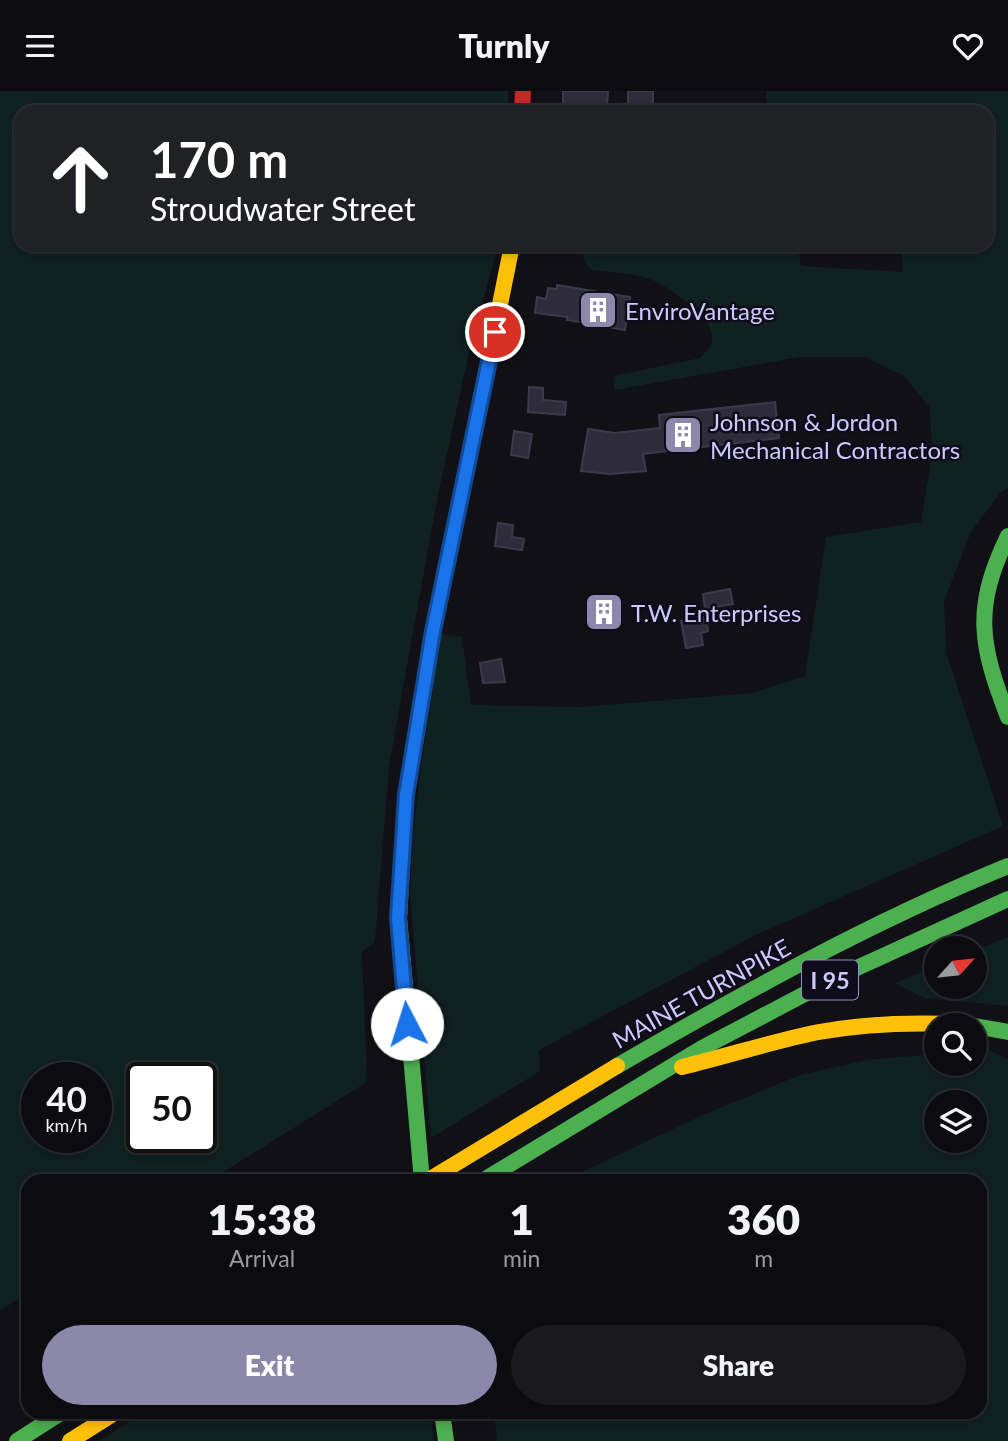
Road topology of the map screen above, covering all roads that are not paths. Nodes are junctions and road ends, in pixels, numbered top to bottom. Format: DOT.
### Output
graph roads {
  1 [pos="511,252"];
  2 [pos="1008,536"];
  3 [pos="1008,558"];
  4 [pos="1008,689"];
  5 [pos="1008,717"];
  6 [pos="1006,865"];
  7 [pos="1008,899"];
  8 [pos="924,1024"];
  9 [pos="987,1028"];
  10 [pos="1008,1032"];
  11 [pos="657,1074"];
  12 [pos="421,1174"];
  13 [pos="438,1174"];
  14 [pos="493,1174"];
  15 [pos="51,1419"];
  16 [pos="105,1419"];
  17 [pos="443,1419"];
  18 [pos="17,1441"];
  19 [pos="70,1441"];
  20 [pos="446,1441"];
  1 -- 12 [label="main road"];
  2 -- 5 [label="main road"];
  3 -- 4 [label="main road"];
  6 -- 13 [label="main road, MAINE TURNPIKE / I 95"];
  7 -- 11 [label="main road, MAINE TURNPIKE / I 95"];
  8 -- 11 [label="main road"];
  9 -- 10 [label="main road"];
  11 -- 14 [label="main road, MAINE TURNPIKE / I 95"];
  15 -- 18 [label="main road"];
  16 -- 19 [label="main road"];
  17 -- 20 [label="main road"];
}
